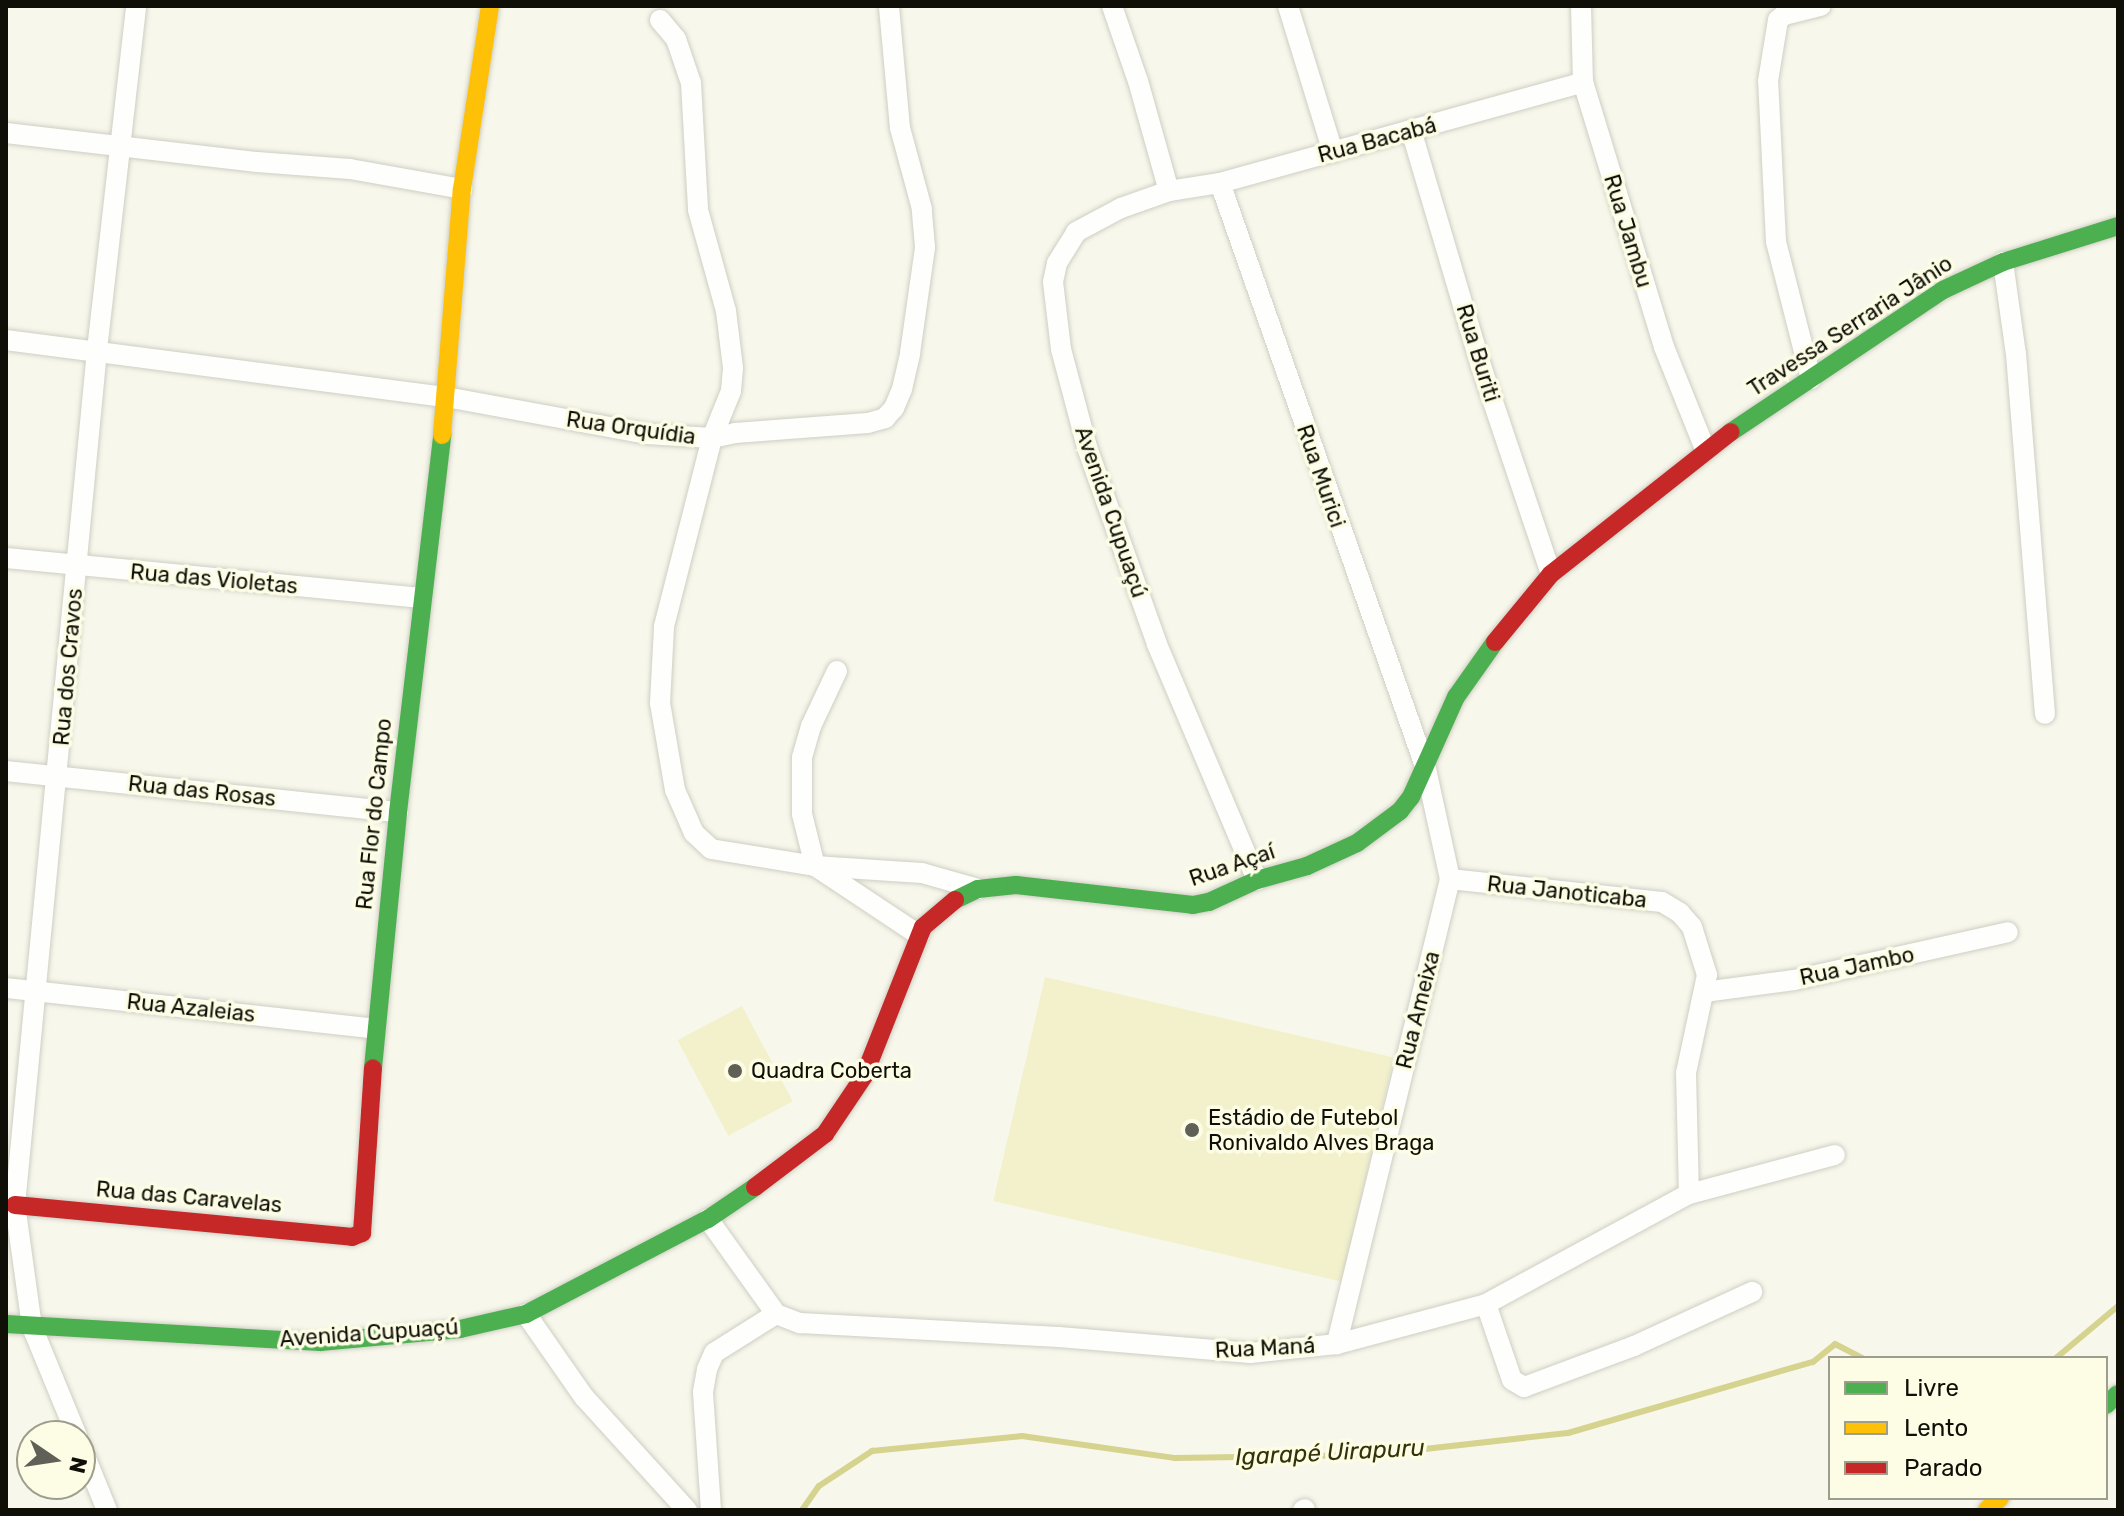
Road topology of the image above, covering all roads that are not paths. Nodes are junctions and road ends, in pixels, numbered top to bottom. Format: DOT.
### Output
graph roads {
  1 [pos="136,6"];
  2 [pos="490,6"];
  3 [pos="889,6"];
  4 [pos="1112,6"];
  5 [pos="1288,6"];
  6 [pos="1581,6"];
  7 [pos="1821,6"];
  8 [pos="660,20"];
  9 [pos="1583,82"];
  10 [pos="1411,130"];
  11 [pos="6,133"];
  12 [pos="119,145"];
  13 [pos="1333,152"];
  14 [pos="1220,183"];
  15 [pos="462,189"];
  16 [pos="1169,191"];
  17 [pos="2118,226"];
  18 [pos="2003,262"];
  19 [pos="6,340"];
  20 [pos="97,350"];
  21 [pos="1811,379"];
  22 [pos="446,397"];
  23 [pos="712,438"];
  24 [pos="1705,449"];
  25 [pos="6,558"];
  26 [pos="76,566"];
  27 [pos="1551,574"];
  28 [pos="422,598"];
  29 [pos="837,671"];
  30 [pos="2045,714"];
  31 [pos="1426,769"];
  32 [pos="6,771"];
  33 [pos="59,776"];
  34 [pos="398,812"];
  35 [pos="815,866"];
  36 [pos="1450,879"];
  37 [pos="1257,880"];
  38 [pos="978,889"];
  39 [pos="2008,932"];
  40 [pos="919,935"];
  41 [pos="6,988"];
  42 [pos="33,990"];
  43 [pos="1704,992"];
  44 [pos="376,1029"];
  45 [pos="1835,1155"];
  46 [pos="1689,1194"];
  47 [pos="15,1205"];
  48 [pos="708,1219"];
  49 [pos="358,1236"];
  50 [pos="1752,1292"];
  51 [pos="1486,1304"];
  52 [pos="526,1314"];
  53 [pos="776,1314"];
  54 [pos="6,1324"];
  55 [pos="32,1327"];
  56 [pos="1337,1344"];
  57 [pos="70,1420"];
  58 [pos="96,1483"];
  59 [pos="107,1510"];
  60 [pos="687,1510"];
  61 [pos="711,1510"];
  1 -- 12 [label="street, Rua dos Cravos"];
  2 -- 15 [label="main road, Rua Flor do Campo"];
  3 -- 23 [label="street, Rua Orquídia"];
  4 -- 16 [label="street"];
  5 -- 13 [label="street"];
  6 -- 9 [label="street, Rua Jambu"];
  7 -- 21 [label="street"];
  8 -- 23 [label="street"];
  9 -- 10 [label="street, Rua Bacabá"];
  9 -- 24 [label="street, Rua Jambu"];
  10 -- 13 [label="street, Rua Bacabá"];
  10 -- 27 [label="street, Rua Buriti"];
  11 -- 12 [label="street"];
  12 -- 15 [label="street"];
  12 -- 20 [label="street, Rua dos Cravos"];
  13 -- 14 [label="street, Rua Bacabá"];
  14 -- 16 [label="street, Rua Bacabá"];
  14 -- 31 [label="street, Rua Murici"];
  15 -- 22 [label="main road, Rua Flor do Campo"];
  16 -- 37 [label="street, Avenida Cupuaçú"];
  17 -- 18 [label="main road, Travessa Serraria Jânio"];
  18 -- 21 [label="main road, Travessa Serraria Jânio"];
  18 -- 30 [label="street"];
  19 -- 20 [label="street, Rua Orquídia"];
  20 -- 22 [label="street, Rua Orquídia"];
  20 -- 26 [label="street, Rua dos Cravos"];
  21 -- 24 [label="main road, Travessa Serraria Jânio"];
  22 -- 23 [label="street, Rua Orquídia"];
  22 -- 28 [label="main road, Rua Flor do Campo"];
  23 -- 35 [label="street"];
  24 -- 27 [label="main road, Rua Açaí"];
  25 -- 26 [label="street, Rua das Violetas"];
  26 -- 28 [label="street, Rua das Violetas"];
  26 -- 33 [label="street, Rua dos Cravos"];
  27 -- 31 [label="main road, Rua Açaí"];
  28 -- 34 [label="main road, Rua Flor do Campo"];
  29 -- 35 [label="street"];
  31 -- 36 [label="street, Rua Ameixa"];
  31 -- 37 [label="main road, Rua Açaí"];
  32 -- 33 [label="street, Rua das Rosas"];
  33 -- 34 [label="street, Rua das Rosas"];
  33 -- 42 [label="street, Rua dos Cravos"];
  34 -- 44 [label="main road, Rua Flor do Campo"];
  35 -- 38 [label="street"];
  35 -- 40 [label="street"];
  36 -- 43 [label="street, Rua Janoticaba"];
  36 -- 56 [label="street, Rua Ameixa"];
  37 -- 38 [label="main road, Rua Açaí"];
  38 -- 40 [label="main road, Rua Açaí"];
  39 -- 43 [label="street, Rua Jambo"];
  40 -- 48 [label="main road, Rua Açaí"];
  41 -- 42 [label="street, Rua Azaleias"];
  42 -- 44 [label="street, Rua Azaleias"];
  42 -- 47 [label="street, Rua dos Cravos"];
  43 -- 46 [label="street, Rua Janoticaba"];
  44 -- 49 [label="main road, Rua Flor do Campo"];
  45 -- 46 [label="street, Rua Maná"];
  46 -- 51 [label="street, Rua Maná"];
  47 -- 49 [label="main road, Rua das Caravelas"];
  47 -- 55 [label="street, Rua dos Cravos"];
  48 -- 52 [label="main road, Avenida Cupuaçú"];
  48 -- 53 [label="street"];
  50 -- 51 [label="street"];
  51 -- 56 [label="street, Rua Maná"];
  52 -- 55 [label="main road, Avenida Cupuaçú"];
  52 -- 60 [label="street"];
  53 -- 56 [label="street, Rua Maná"];
  53 -- 61 [label="street"];
  54 -- 55 [label="main road, Avenida Cupuaçú"];
  55 -- 57 [label="street, Rua dos Cravos"];
  58 -- 59 [label="street"];
}
